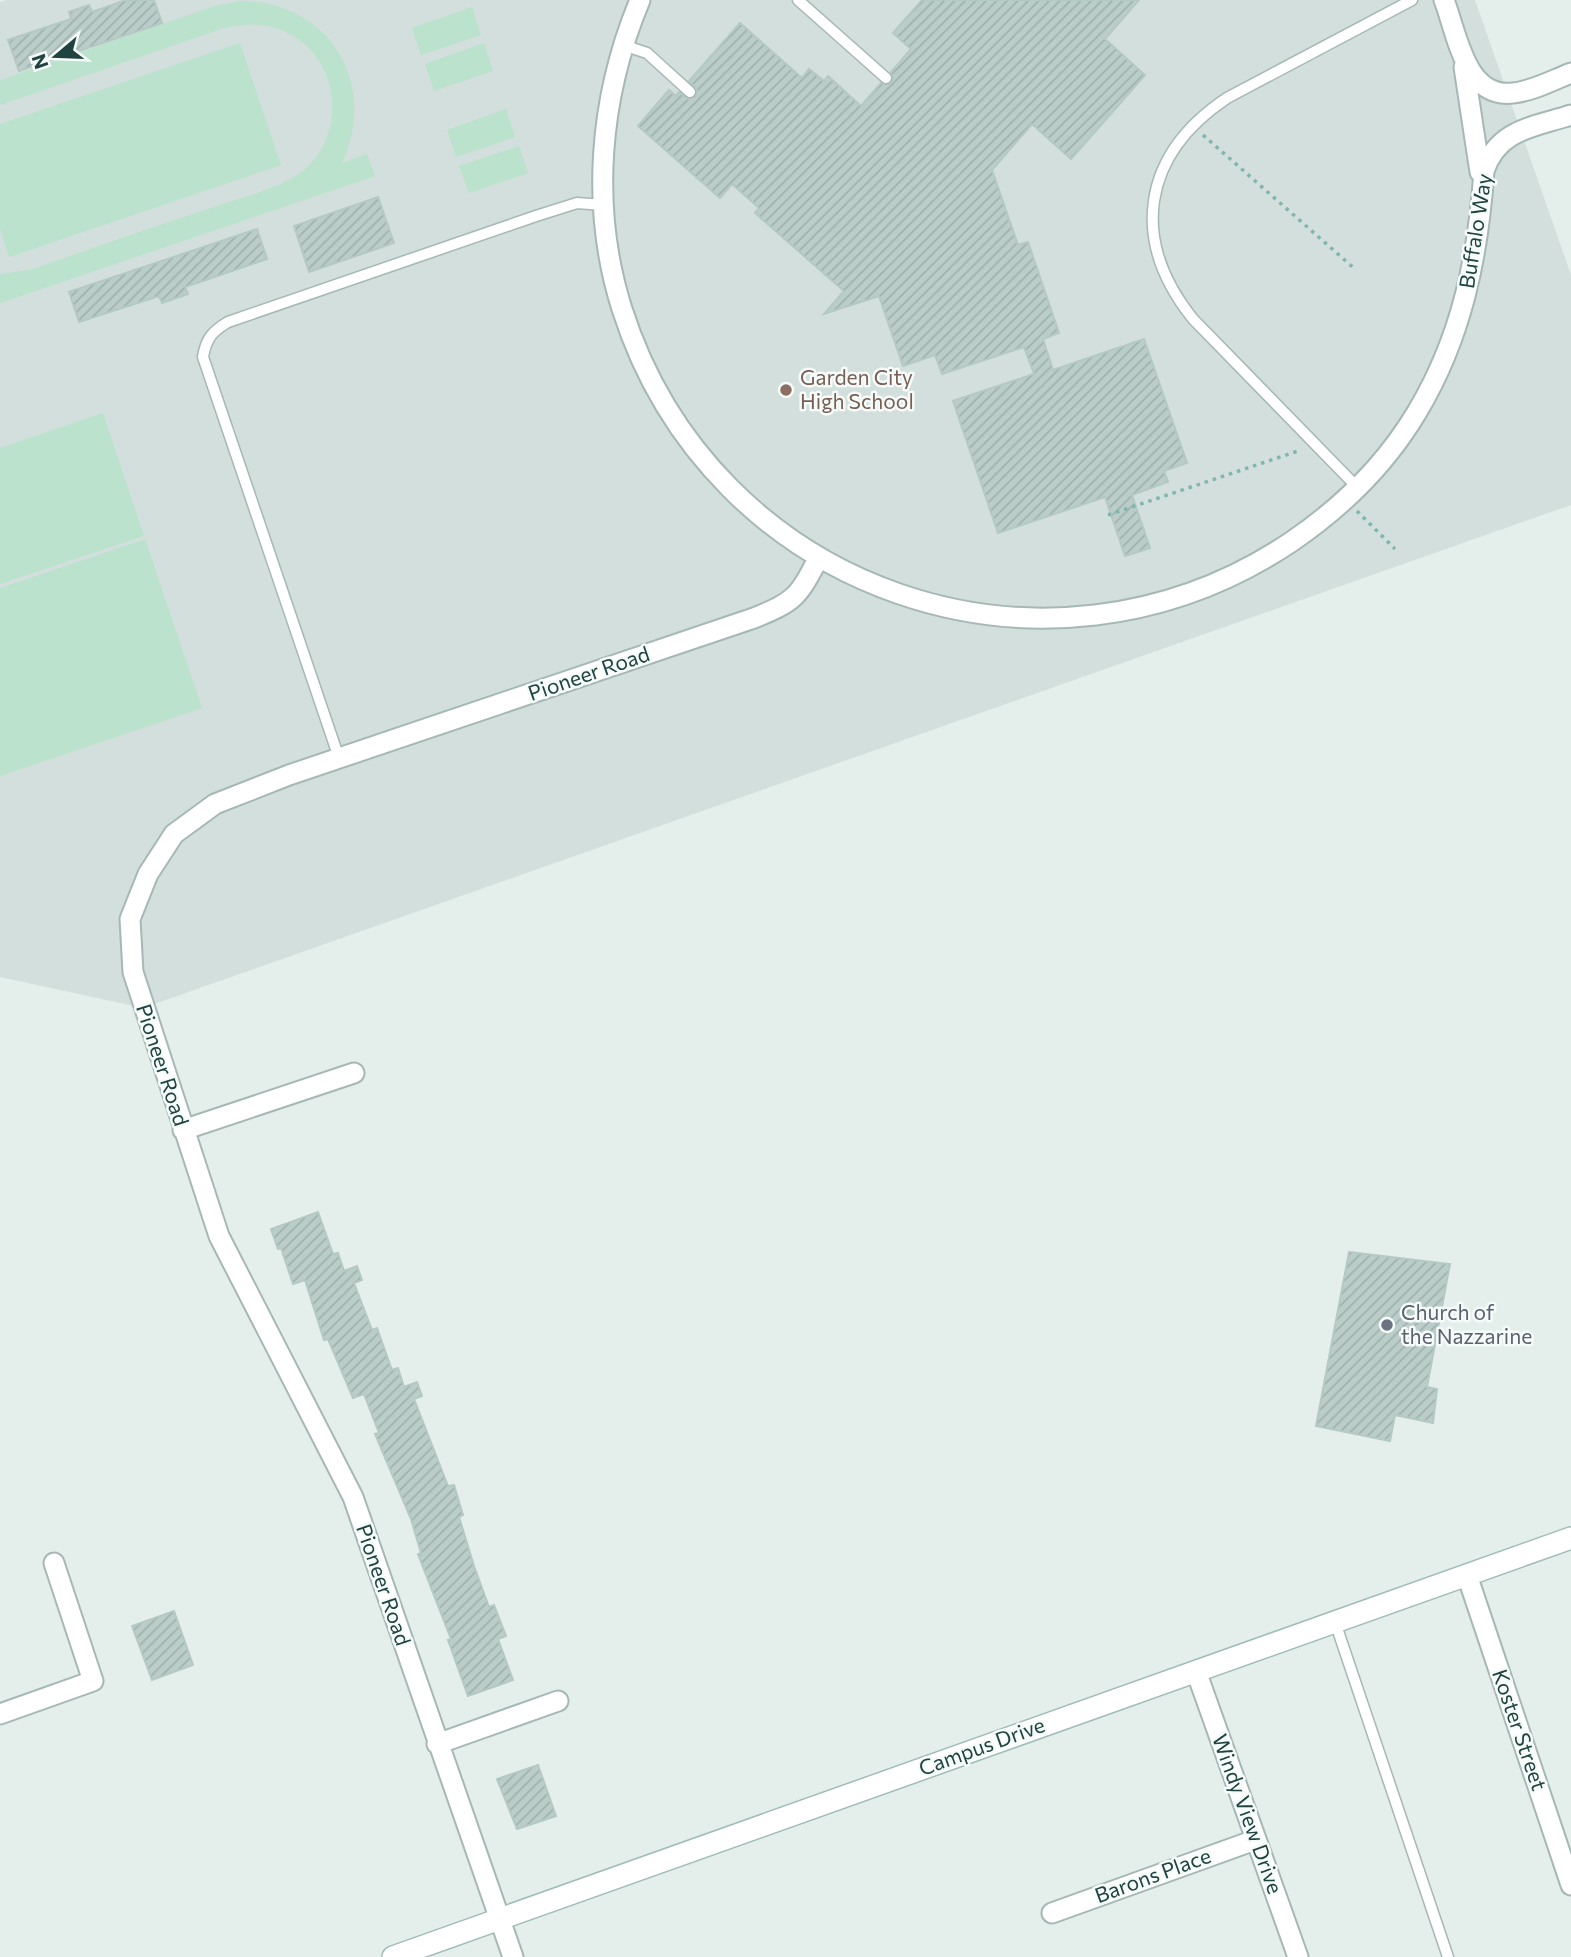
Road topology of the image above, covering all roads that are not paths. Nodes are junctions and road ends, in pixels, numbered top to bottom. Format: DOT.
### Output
graph roads {
  1 [pos="639,0"];
  2 [pos="798,0"];
  3 [pos="1412,0"];
  4 [pos="1444,0"];
  5 [pos="1456,30"];
  6 [pos="623,46"];
  7 [pos="1571,73"];
  8 [pos="886,78"];
  9 [pos="690,92"];
  10 [pos="1571,115"];
  11 [pos="1482,194"];
  12 [pos="603,205"];
  13 [pos="1357,487"];
  14 [pos="819,557"];
  15 [pos="340,758"];
  16 [pos="354,1073"];
  17 [pos="183,1130"];
  18 [pos="1571,1538"];
  19 [pos="54,1563"];
  20 [pos="1467,1575"];
  21 [pos="1335,1622"];
  22 [pos="1196,1671"];
  23 [pos="558,1701"];
  24 [pos="0,1714"];
  25 [pos="437,1744"];
  26 [pos="1255,1840"];
  27 [pos="1571,1885"];
  28 [pos="1052,1913"];
  29 [pos="499,1919"];
  30 [pos="393,1957"];
  31 [pos="513,1957"];
  32 [pos="1298,1957"];
  33 [pos="1448,1957"];
  1 -- 6 [label="street, Buffalo Way"];
  2 -- 8 [label="lane"];
  3 -- 13 [label="lane"];
  4 -- 5 [label="street"];
  5 -- 7 [label="street"];
  5 -- 11 [label="street"];
  6 -- 9 [label="lane"];
  6 -- 12 [label="street, Buffalo Way"];
  10 -- 11 [label="street, Buffalo Way"];
  11 -- 13 [label="street, Buffalo Way"];
  12 -- 14 [label="street, Buffalo Way"];
  12 -- 15 [label="lane"];
  13 -- 14 [label="street, Buffalo Way"];
  14 -- 15 [label="street, Pioneer Road"];
  15 -- 17 [label="street, Pioneer Road"];
  16 -- 17 [label="street"];
  17 -- 25 [label="street, Pioneer Road"];
  18 -- 20 [label="main road, Campus Drive"];
  19 -- 24 [label="street"];
  20 -- 21 [label="main road, Campus Drive"];
  20 -- 27 [label="street, Koster Street"];
  21 -- 22 [label="main road, Campus Drive"];
  21 -- 33 [label="lane"];
  22 -- 26 [label="street, Windy View Drive"];
  22 -- 29 [label="main road, Campus Drive"];
  23 -- 25 [label="street"];
  25 -- 29 [label="street, Pioneer Road"];
  26 -- 28 [label="street, Barons Place"];
  26 -- 32 [label="street, Windy View Drive"];
  29 -- 30 [label="main road, Campus Drive"];
  29 -- 31 [label="street, Pioneer Road"];
}
